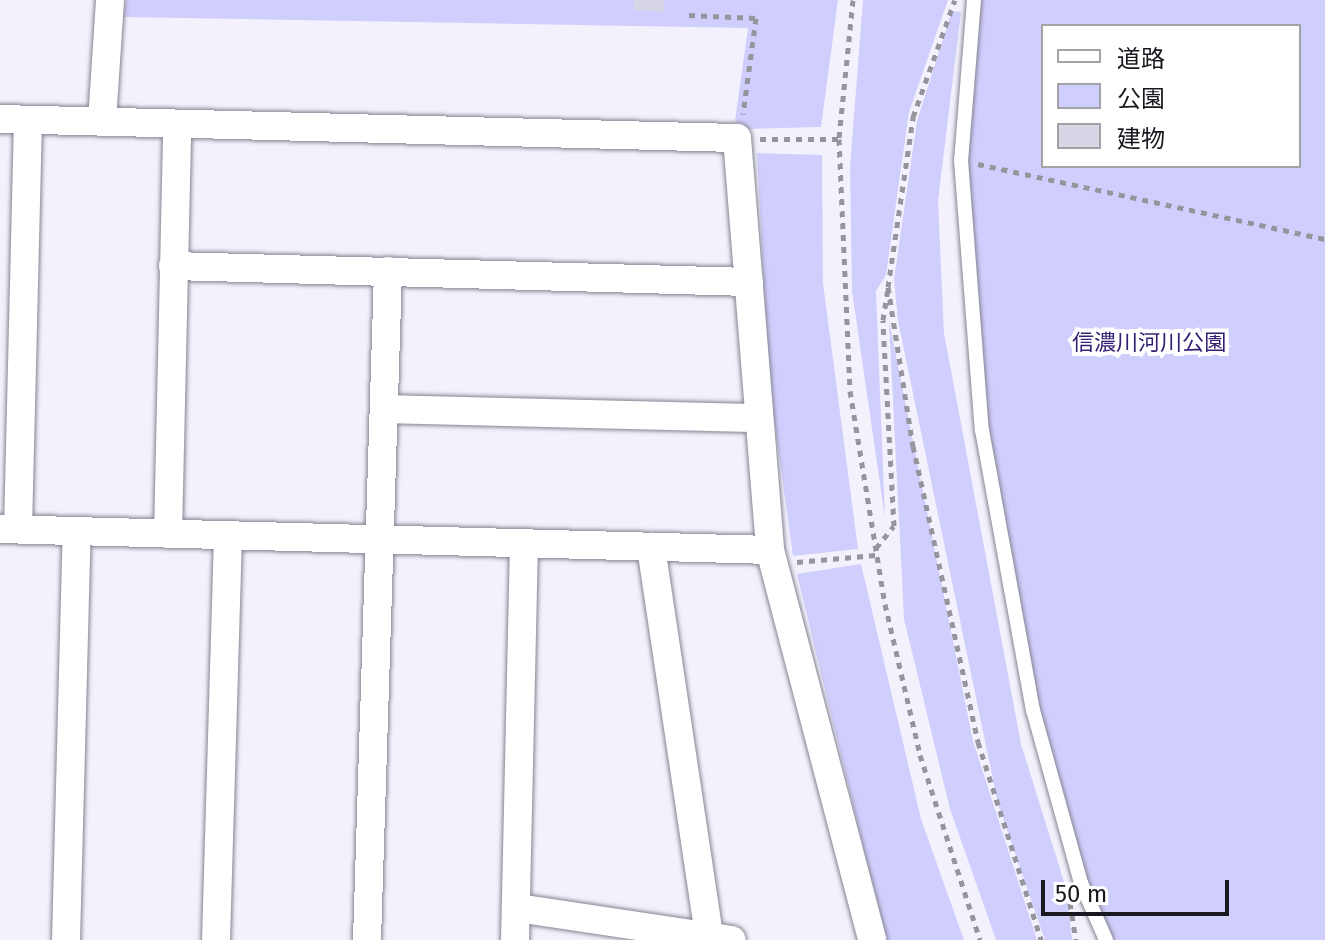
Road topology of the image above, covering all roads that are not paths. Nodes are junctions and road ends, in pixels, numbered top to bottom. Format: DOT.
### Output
graph roads {
  1 [pos="110,0"];
  2 [pos="974,0"];
  3 [pos="14,119"];
  4 [pos="102,121"];
  5 [pos="177,124"];
  6 [pos="11,256"];
  7 [pos="173,266"];
  8 [pos="388,271"];
  9 [pos="749,282"];
  10 [pos="10,392"];
  11 [pos="385,409"];
  12 [pos="759,418"];
  13 [pos="9,529"];
  14 [pos="77,531"];
  15 [pos="168,534"];
  16 [pos="228,535"];
  17 [pos="380,539"];
  18 [pos="524,544"];
  19 [pos="651,547"];
  20 [pos="773,557"];
  21 [pos="517,908"];
  22 [pos="720,938"];
  23 [pos="66,940"];
  24 [pos="216,940"];
  25 [pos="367,940"];
  26 [pos="515,940"];
  27 [pos="872,940"];
  28 [pos="1106,940"];
  1 -- 4 [label="street"];
  2 -- 28 [label="lane"];
  3 -- 4 [label="street"];
  3 -- 6 [label="street"];
  4 -- 5 [label="street"];
  5 -- 7 [label="street"];
  5 -- 9 [label="street"];
  6 -- 10 [label="street"];
  7 -- 8 [label="street"];
  7 -- 15 [label="street"];
  8 -- 9 [label="street"];
  8 -- 11 [label="street"];
  9 -- 12 [label="street"];
  10 -- 13 [label="street"];
  11 -- 12 [label="street"];
  11 -- 17 [label="street"];
  12 -- 20 [label="street"];
  13 -- 14 [label="street"];
  14 -- 15 [label="street"];
  14 -- 23 [label="street"];
  15 -- 16 [label="street"];
  16 -- 17 [label="street"];
  16 -- 24 [label="street"];
  17 -- 18 [label="street"];
  17 -- 25 [label="street"];
  18 -- 19 [label="street"];
  18 -- 21 [label="street"];
  19 -- 20 [label="street"];
  19 -- 22 [label="street"];
  20 -- 27 [label="street"];
  21 -- 22 [label="street"];
  21 -- 26 [label="street"];
}
